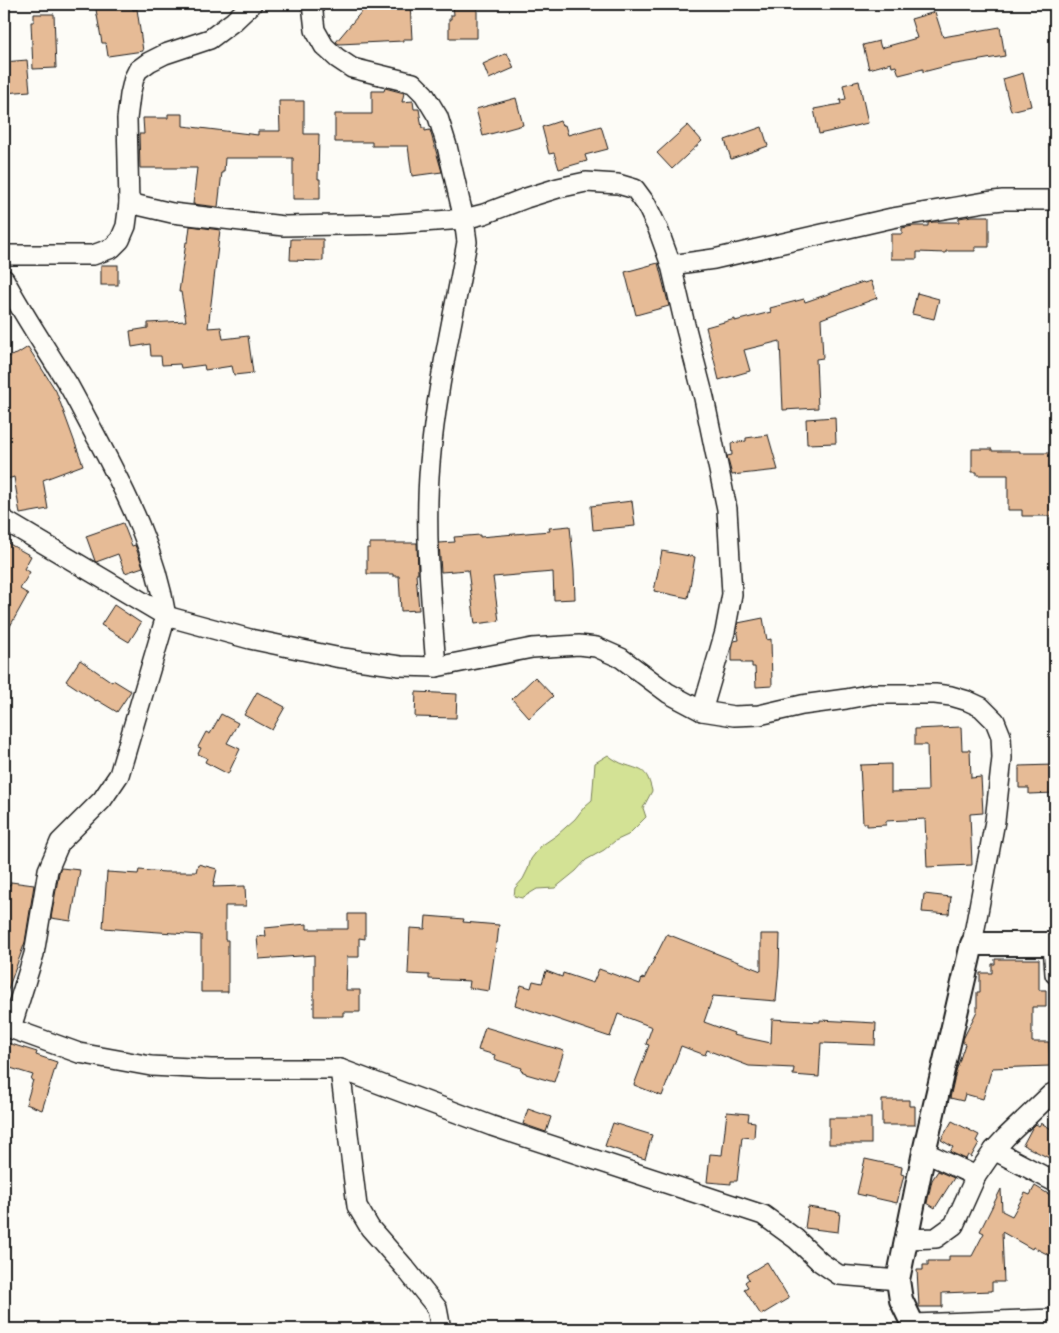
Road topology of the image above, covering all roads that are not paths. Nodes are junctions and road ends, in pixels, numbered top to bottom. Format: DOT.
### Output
graph roads {
  1 [pos="252,4"];
  2 [pos="312,4"];
  3 [pos="1055,200"];
  4 [pos="129,203"];
  5 [pos="464,219"];
  6 [pos="4,255"];
  7 [pos="671,265"];
  8 [pos="4,279"];
  9 [pos="4,520"];
  10 [pos="166,616"];
  11 [pos="436,667"];
  12 [pos="702,711"];
  13 [pos="972,944"];
  14 [pos="1054,944"];
  15 [pos="1055,974"];
  16 [pos="7,1027"];
  17 [pos="340,1069"];
  18 [pos="1055,1092"];
  19 [pos="994,1150"];
  20 [pos="924,1152"];
  21 [pos="976,1176"];
  22 [pos="1055,1182"];
  23 [pos="906,1239"];
  24 [pos="898,1280"];
  25 [pos="1055,1319"];
  26 [pos="914,1327"];
  27 [pos="441,1329"];
  1 -- 4 [label="street"];
  2 -- 5 [label="street"];
  3 -- 7 [label="street"];
  4 -- 5 [label="street"];
  4 -- 6 [label="street"];
  5 -- 7 [label="street"];
  5 -- 11 [label="street"];
  7 -- 12 [label="street"];
  8 -- 10 [label="street"];
  9 -- 10 [label="street"];
  10 -- 11 [label="street"];
  10 -- 16 [label="street"];
  11 -- 12 [label="street"];
  12 -- 13 [label="street"];
  13 -- 14 [label="street"];
  13 -- 20 [label="street"];
  14 -- 15 [label="street"];
  16 -- 17 [label="street"];
  17 -- 24 [label="street"];
  17 -- 27 [label="street"];
  18 -- 19 [label="street"];
  19 -- 21 [label="street"];
  19 -- 22 [label="street"];
  20 -- 21 [label="street"];
  20 -- 23 [label="street"];
  21 -- 23 [label="street"];
  23 -- 24 [label="street"];
  24 -- 26 [label="street"];
  25 -- 26 [label="street"];
}
